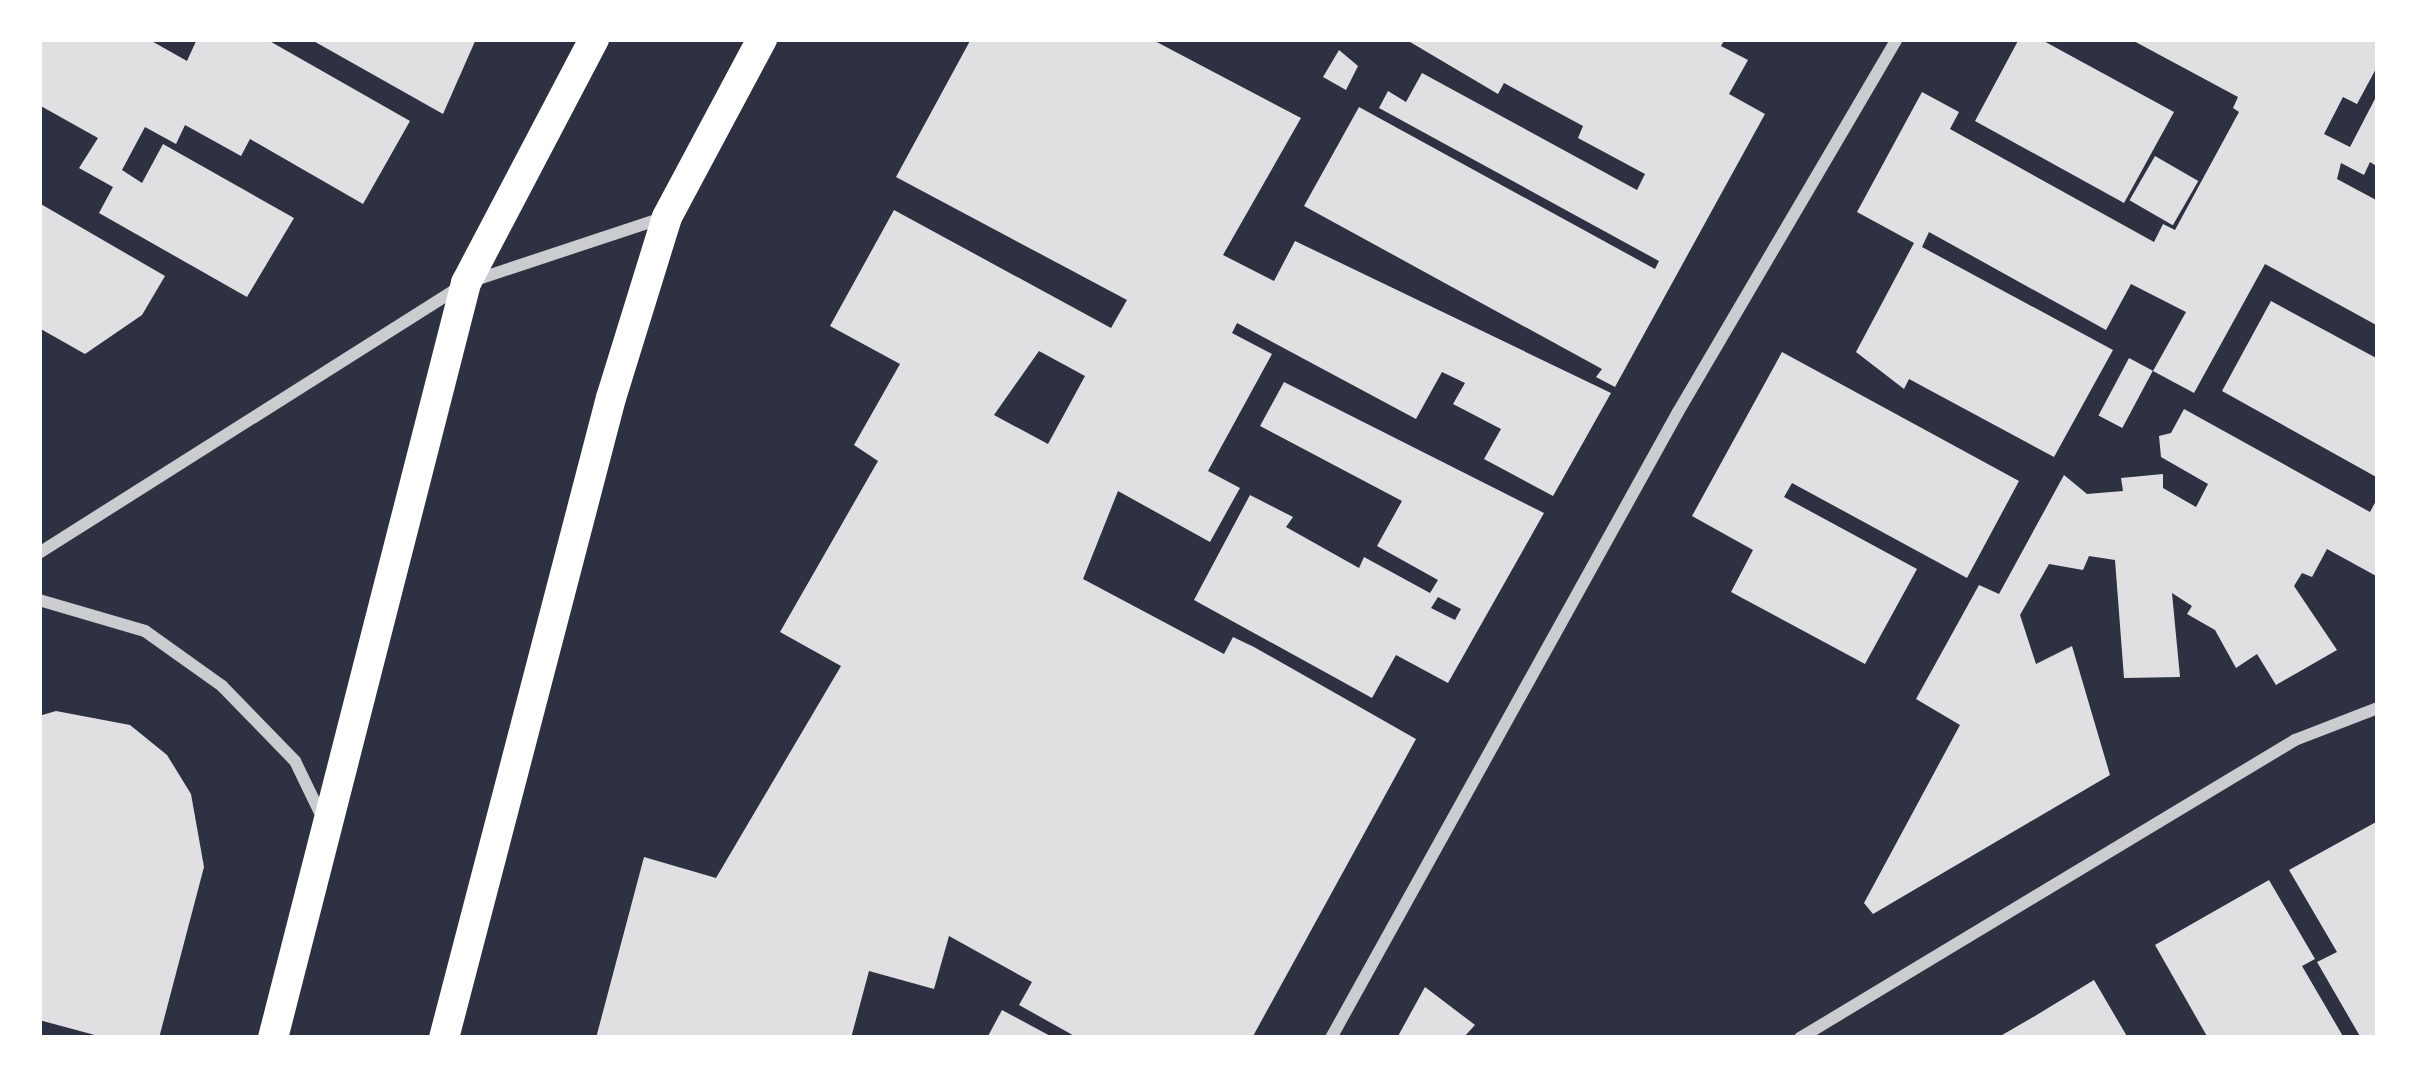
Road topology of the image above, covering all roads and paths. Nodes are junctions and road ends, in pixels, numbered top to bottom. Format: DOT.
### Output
graph roads {
  1 [pos="595,39"];
  2 [pos="763,39"];
  3 [pos="1897,39"];
  4 [pos="667,217"];
  5 [pos="466,283"];
  6 [pos="39,553"];
  7 [pos="39,600"];
  8 [pos="2378,707"];
  9 [pos="329,832"];
  10 [pos="273,1038"];
  11 [pos="444,1038"];
  12 [pos="1331,1038"];
  13 [pos="1800,1038"];
  1 -- 5 [label="main road"];
  2 -- 4 [label="main road"];
  3 -- 12 [label="street"];
  4 -- 5 [label="street"];
  4 -- 11 [label="main road"];
  5 -- 6 [label="street"];
  5 -- 9 [label="main road"];
  7 -- 9 [label="street"];
  8 -- 13 [label="street"];
  9 -- 10 [label="main road"];
}
